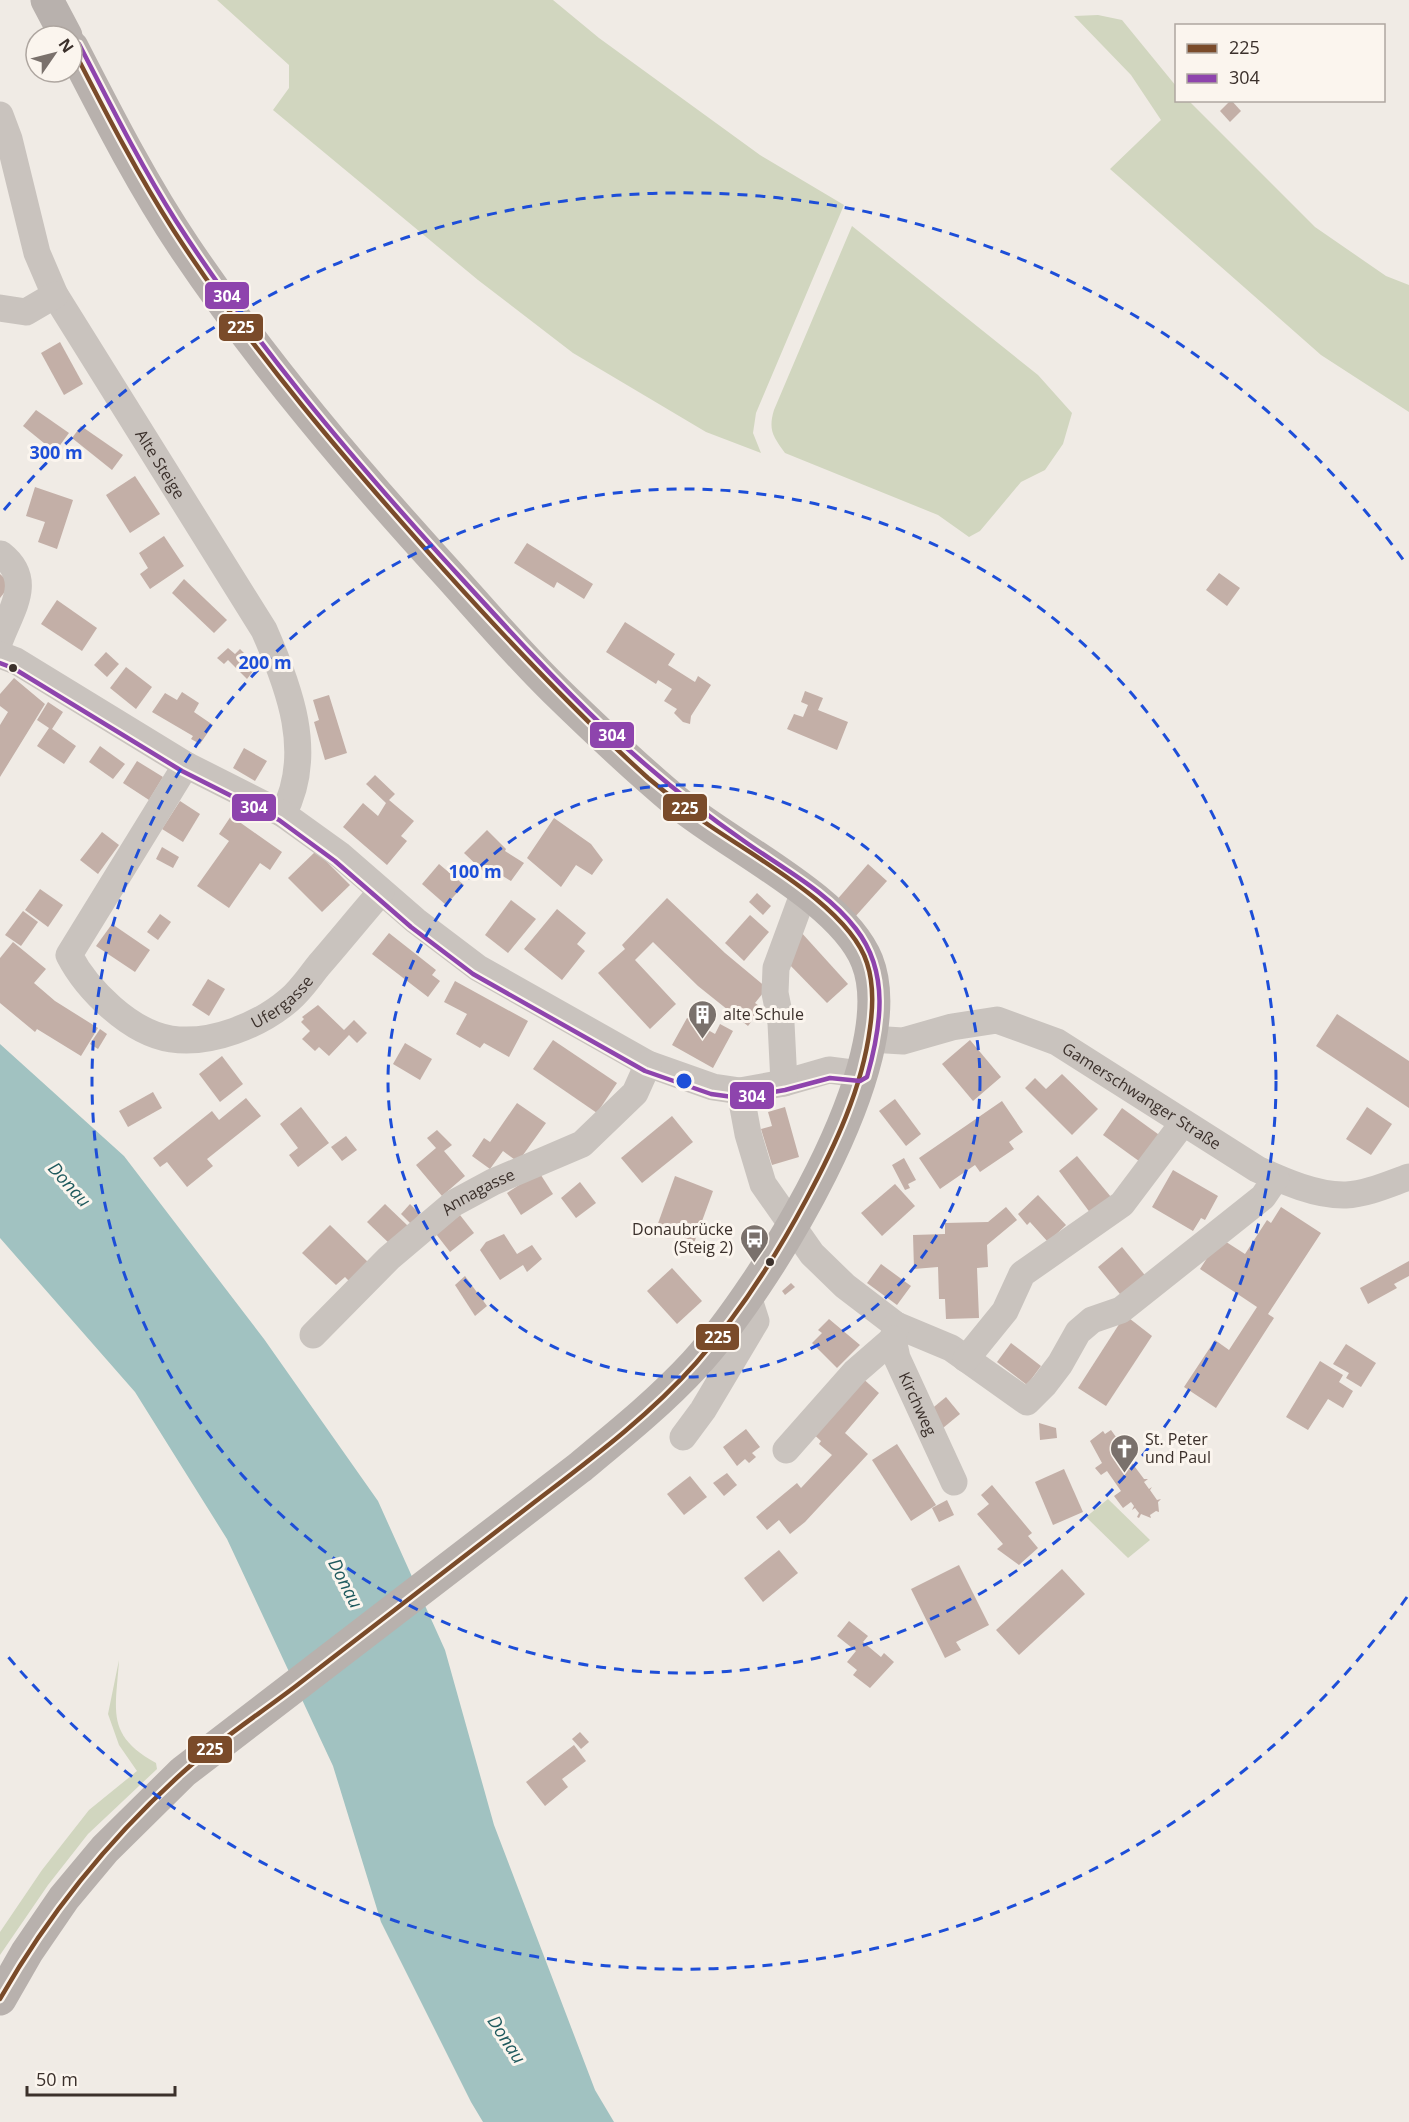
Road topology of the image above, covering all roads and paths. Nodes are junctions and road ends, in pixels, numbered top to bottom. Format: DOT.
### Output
graph roads {
  1 [pos="47,0"];
  2 [pos="60,24"];
  3 [pos="84,70"];
  4 [pos="0,115"];
  5 [pos="55,295"];
  6 [pos="0,309"];
  7 [pos="1,554"];
  8 [pos="0,640"];
  9 [pos="0,655"];
  10 [pos="186,765"];
  11 [pos="283,814"];
  12 [pos="381,892"];
  13 [pos="804,892"];
  14 [pos="870,1038"];
  15 [pos="648,1064"];
  16 [pos="860,1074"];
  17 [pos="784,1083"];
  18 [pos="740,1092"];
  19 [pos="1183,1123"];
  20 [pos="1409,1177"];
  21 [pos="1276,1178"];
  22 [pos="793,1228"];
  23 [pos="748,1296"];
  24 [pos="894,1332"];
  25 [pos="313,1335"];
  26 [pos="966,1359"];
  27 [pos="683,1437"];
  28 [pos="786,1450"];
  29 [pos="954,1482"];
  30 [pos="0,1999"];
  1 -- 2 [label="main road"];
  3 -- 13 [label="main road"];
  4 -- 5 [label="street, Alte Steige"];
  5 -- 6 [label="street"];
  5 -- 11 [label="street, Alte Steige"];
  7 -- 8 [label="street"];
  9 -- 10 [label="street"];
  10 -- 11 [label="street"];
  10 -- 12 [label="street, Ufergasse"];
  11 -- 12 [label="street"];
  12 -- 15 [label="street"];
  13 -- 14 [label="main road"];
  13 -- 17 [label="street"];
  14 -- 16 [label="main road"];
  14 -- 19 [label="street, Gamerschwanger Straße"];
  15 -- 18 [label="street"];
  15 -- 25 [label="street, Annagasse"];
  16 -- 17 [label="street"];
  16 -- 22 [label="main road"];
  17 -- 18 [label="street"];
  18 -- 22 [label="street"];
  19 -- 21 [label="street, Gamerschwanger Straße"];
  19 -- 26 [label="street"];
  20 -- 21 [label="street, Gamerschwanger Straße"];
  21 -- 26 [label="street"];
  22 -- 23 [label="main road"];
  22 -- 24 [label="street"];
  23 -- 27 [label="street"];
  23 -- 30 [label="main road"];
  24 -- 26 [label="street"];
  24 -- 28 [label="street"];
  24 -- 29 [label="street, Kirchweg"];
}
